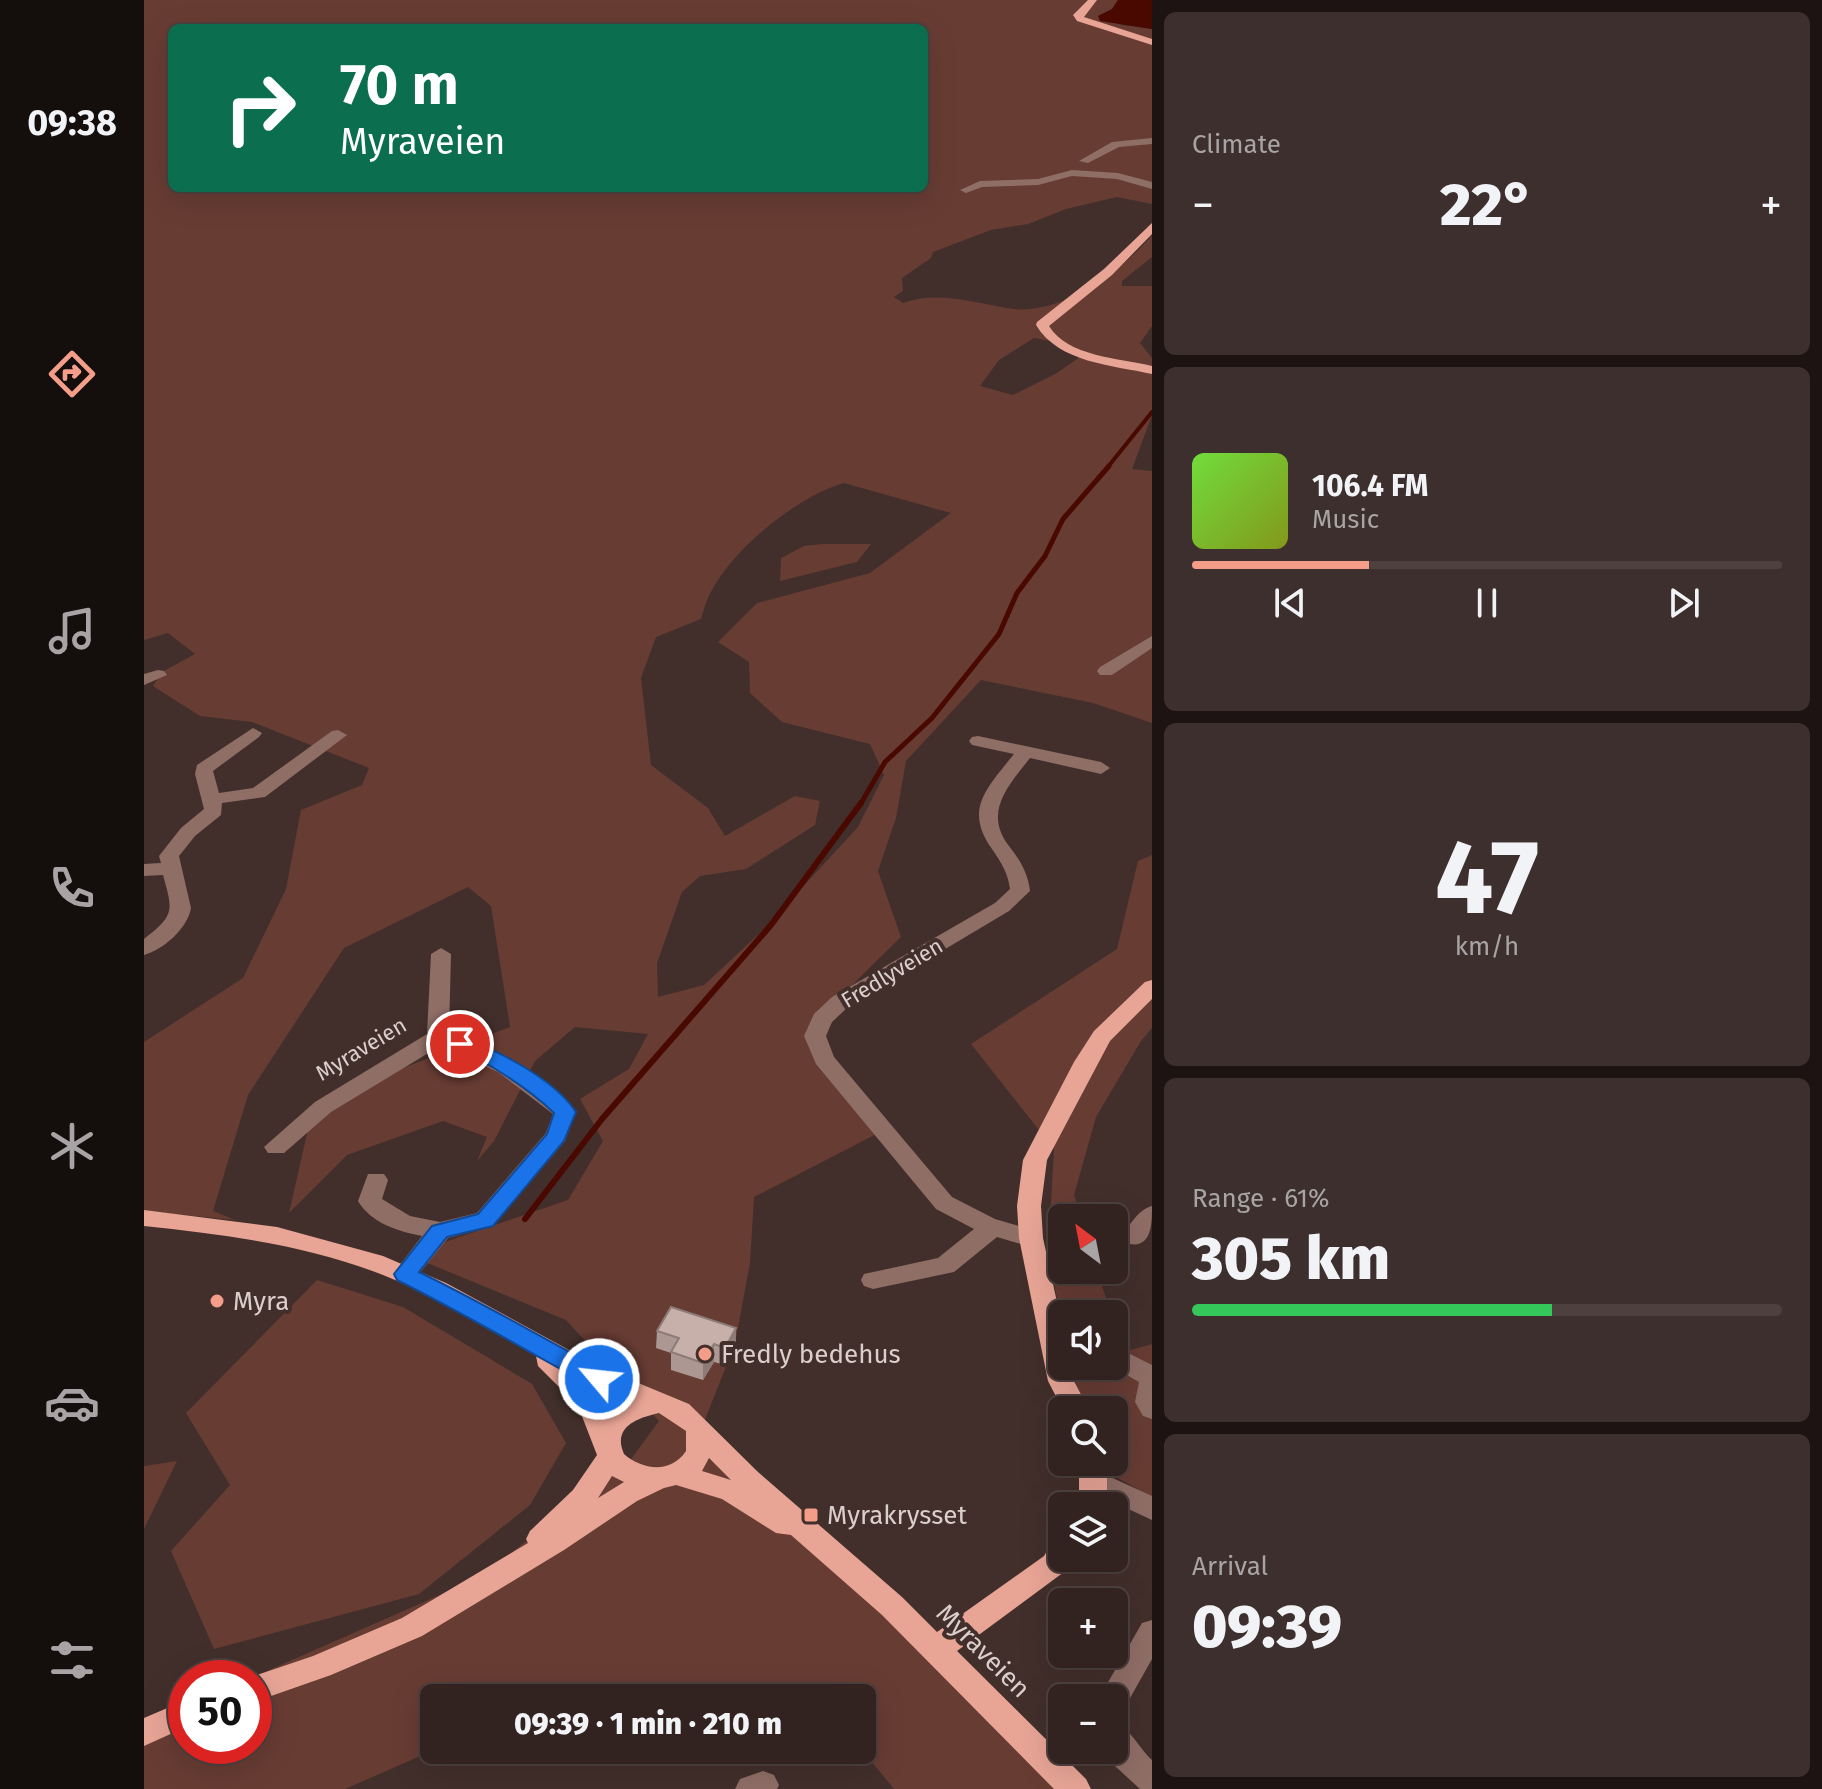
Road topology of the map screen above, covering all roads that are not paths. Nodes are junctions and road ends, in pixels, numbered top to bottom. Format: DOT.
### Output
graph roads {
  1 [pos="1093,0"];
  2 [pos="1152,42"];
  3 [pos="1152,141"];
  4 [pos="1084,161"];
  5 [pos="1152,186"];
  6 [pos="966,190"];
  7 [pos="1152,227"];
  8 [pos="1152,370"];
  9 [pos="1152,641"];
  10 [pos="1106,671"];
  11 [pos="253,733"];
  12 [pos="338,735"];
  13 [pos="978,741"];
  14 [pos="1025,752"];
  15 [pos="1101,768"];
  16 [pos="214,799"];
  17 [pos="170,869"];
  18 [pos="144,870"];
  19 [pos="144,949"];
  20 [pos="441,954"];
  21 [pos="1152,987"];
  22 [pos="438,1037"];
  23 [pos="276,1147"];
  24 [pos="376,1180"];
  25 [pos="1152,1214"];
  26 [pos="144,1218"];
  27 [pos="991,1229"];
  28 [pos="440,1231"];
  29 [pos="1134,1237"];
  30 [pos="1031,1238"];
  31 [pos="405,1274"];
  32 [pos="873,1280"];
  33 [pos="530,1342"];
  34 [pos="1128,1364"];
  35 [pos="1152,1379"];
  36 [pos="1069,1396"];
  37 [pos="659,1403"];
  38 [pos="1152,1409"];
  39 [pos="701,1432"];
  40 [pos="608,1451"];
  41 [pos="666,1477"];
  42 [pos="1094,1483"];
  43 [pos="1152,1509"];
  44 [pos="844,1560"];
  45 [pos="1048,1568"];
  46 [pos="495,1578"];
  47 [pos="1152,1632"];
  48 [pos="937,1649"];
  49 [pos="272,1683"];
  50 [pos="1122,1684"];
  51 [pos="168,1721"];
  52 [pos="144,1732"];
  53 [pos="1128,1758"];
  54 [pos="1152,1780"];
  55 [pos="1075,1789"];
  1 -- 2 [label="main road"];
  3 -- 4 [label="street"];
  5 -- 6 [label="street"];
  7 -- 8 [label="main road"];
  9 -- 10 [label="street"];
  11 -- 16 [label="street"];
  12 -- 16 [label="street"];
  13 -- 14 [label="street"];
  14 -- 15 [label="street"];
  14 -- 27 [label="street, Fredlyveien"];
  16 -- 17 [label="street"];
  17 -- 18 [label="street"];
  17 -- 19 [label="street"];
  20 -- 22 [label="street"];
  21 -- 30 [label="main road"];
  22 -- 23 [label="street, Myraveien"];
  22 -- 28 [label="street, Myraveien"];
  24 -- 28 [label="street"];
  25 -- 29 [label="street"];
  26 -- 31 [label="main road"];
  27 -- 30 [label="street, Fredlyveien"];
  27 -- 32 [label="street"];
  28 -- 31 [label="street"];
  30 -- 36 [label="main road"];
  31 -- 33 [label="main road"];
  33 -- 37 [label="main road"];
  33 -- 40 [label="main road"];
  34 -- 35 [label="street"];
  35 -- 38 [label="street"];
  37 -- 39 [label="main road"];
  37 -- 40 [label="main road"];
  39 -- 41 [label="main road"];
  39 -- 44 [label="main road, Myraveien"];
  40 -- 41 [label="main road"];
  40 -- 46 [label="main road"];
  41 -- 44 [label="main road, Myraveien"];
  41 -- 46 [label="main road"];
  42 -- 43 [label="street"];
  44 -- 48 [label="main road, Myraveien"];
  45 -- 48 [label="main road"];
  46 -- 49 [label="main road"];
  47 -- 50 [label="street"];
  48 -- 55 [label="main road, Myraveien"];
  51 -- 52 [label="main road"];
  53 -- 54 [label="street"];
}
